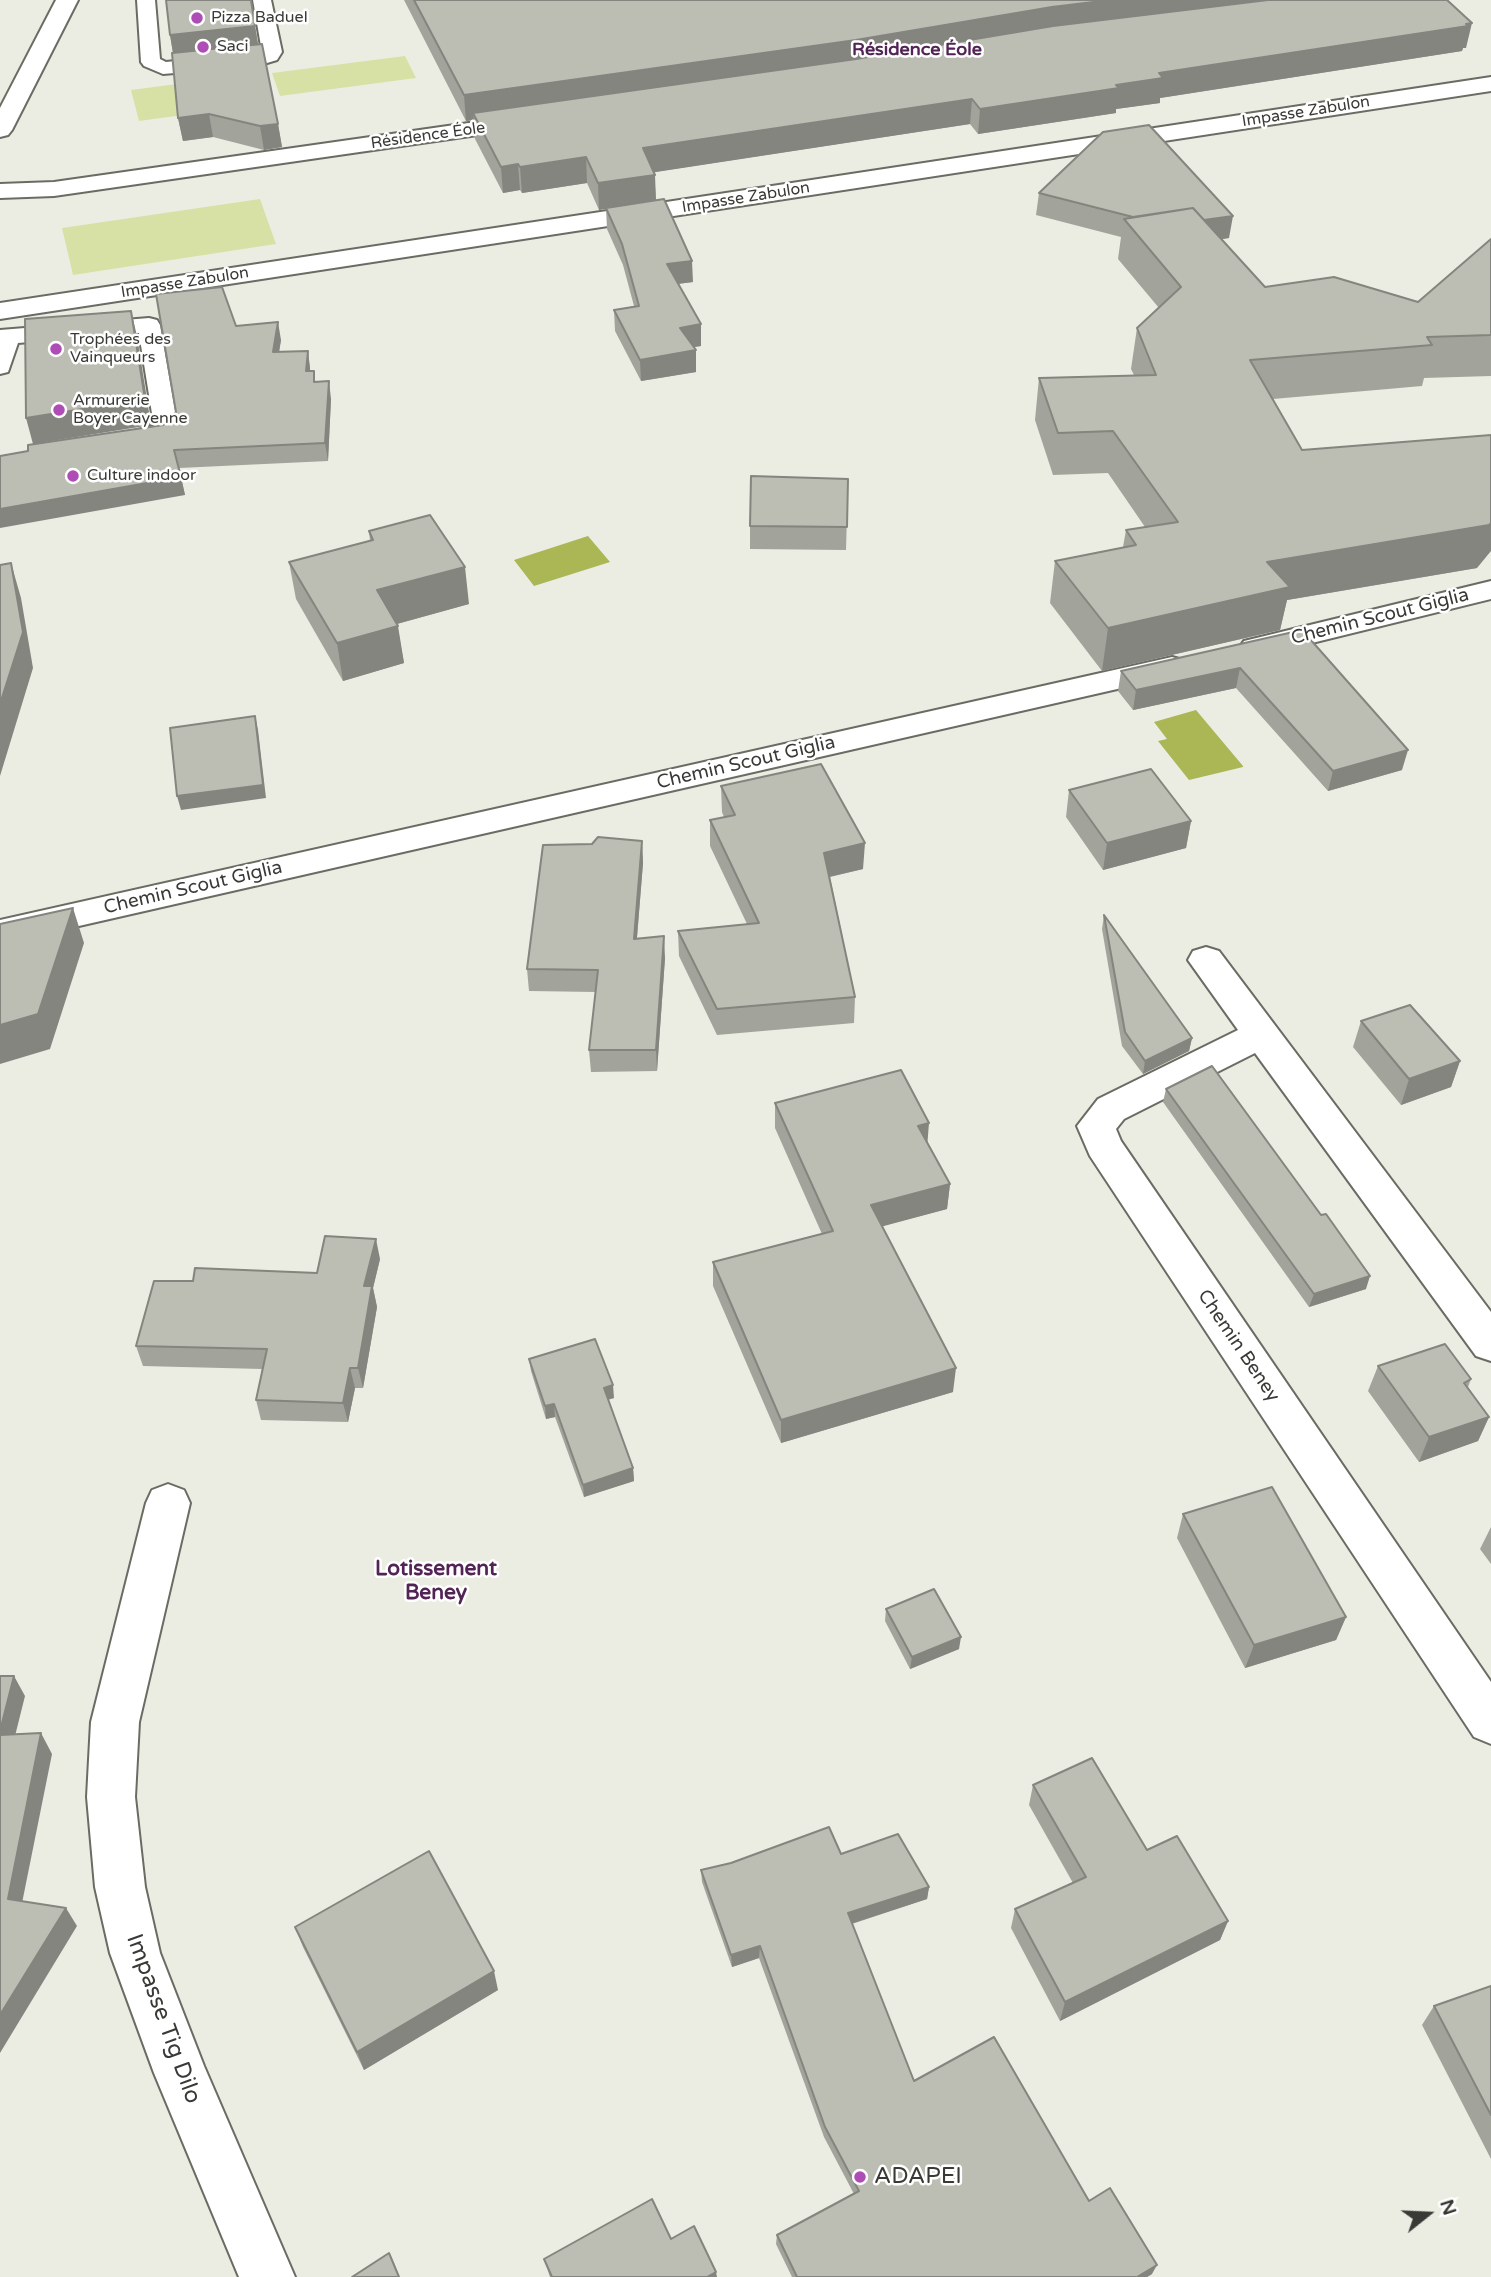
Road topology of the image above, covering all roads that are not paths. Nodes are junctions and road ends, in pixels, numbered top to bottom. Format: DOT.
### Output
graph roads {
  1 [pos="67,0"];
  2 [pos="146,0"];
  3 [pos="262,0"];
  4 [pos="1491,84"];
  5 [pos="551,119"];
  6 [pos="0,130"];
  7 [pos="0,191"];
  8 [pos="0,311"];
  9 [pos="4,337"];
  10 [pos="0,367"];
  11 [pos="105,443"];
  12 [pos="1491,590"];
  13 [pos="0,932"];
  14 [pos="1206,960"];
  15 [pos="1261,1034"];
  16 [pos="1491,1344"];
  17 [pos="168,1503"];
  18 [pos="1488,1711"];
  19 [pos="267,2277"];
  1 -- 6 [label="street"];
  2 -- 3 [label="lane"];
  4 -- 8 [label="street, Impasse Zabulon"];
  5 -- 7 [label="street, Résidence Éole"];
  9 -- 10 [label="lane"];
  9 -- 11 [label="lane"];
  12 -- 13 [label="street, Chemin Scout Giglia"];
  14 -- 15 [label="street"];
  15 -- 16 [label="street"];
  15 -- 18 [label="street, Chemin Beney"];
  17 -- 19 [label="street, Impasse Tig Dilo"];
}
